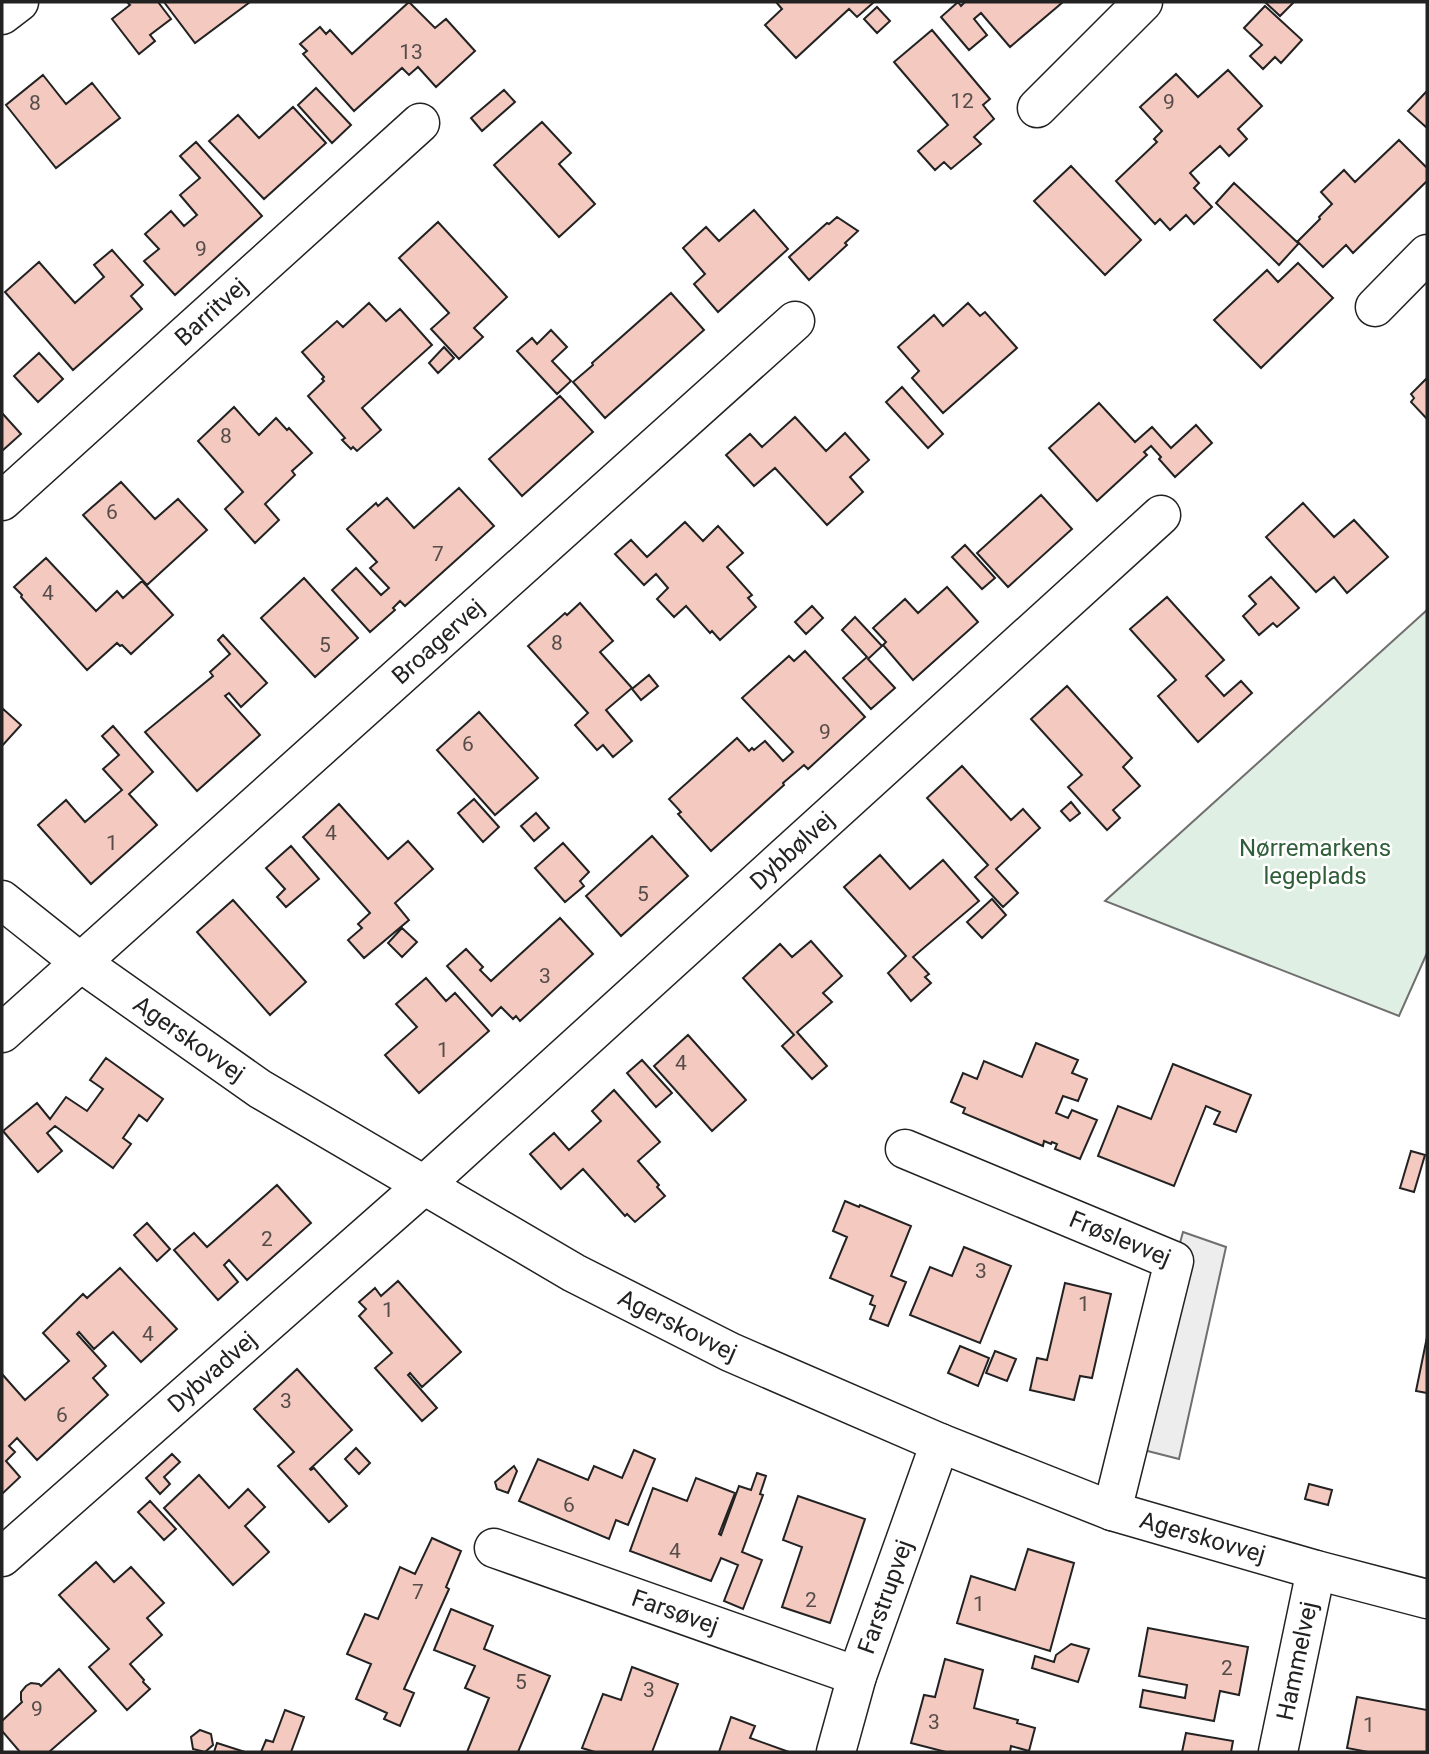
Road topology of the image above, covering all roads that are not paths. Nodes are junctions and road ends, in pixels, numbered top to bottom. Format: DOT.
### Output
graph roads {
  1 [pos="19,2"];
  2 [pos="1143,2"];
  3 [pos="2,15"];
  4 [pos="1037,108"];
  5 [pos="420,123"];
  6 [pos="1427,254"];
  7 [pos="1375,307"];
  8 [pos="795,321"];
  9 [pos="2,501"];
  10 [pos="1161,515"];
  11 [pos="2,900"];
  12 [pos="80,962"];
  13 [pos="2,1033"];
  14 [pos="905,1149"];
  15 [pos="423,1186"];
  16 [pos="940,1443"];
  17 [pos="1112,1511"];
  18 [pos="494,1548"];
  19 [pos="2,1557"];
  20 [pos="1316,1570"];
  21 [pos="1427,1599"];
  22 [pos="858,1676"];
  23 [pos="836,1752"];
  24 [pos="1278,1752"];
  1 -- 3 [label="street"];
  2 -- 4 [label="street"];
  5 -- 9 [label="street, Barritvej"];
  6 -- 7 [label="street"];
  8 -- 12 [label="street, Broagervej"];
  10 -- 15 [label="street, Dybbølvej"];
  11 -- 12 [label="street, Agerskovvej"];
  12 -- 13 [label="street, Broagervej"];
  12 -- 15 [label="street, Agerskovvej"];
  14 -- 17 [label="street, Frøslevvej"];
  15 -- 16 [label="street, Agerskovvej"];
  15 -- 19 [label="street, Dybvadvej"];
  16 -- 17 [label="street, Agerskovvej"];
  16 -- 22 [label="street, Farstrupvej"];
  17 -- 20 [label="street, Agerskovvej"];
  18 -- 22 [label="street, Farsøvej"];
  20 -- 21 [label="street, Agerskovvej"];
  20 -- 24 [label="street, Hammelvej"];
  22 -- 23 [label="street, Farstrupvej"];
}
